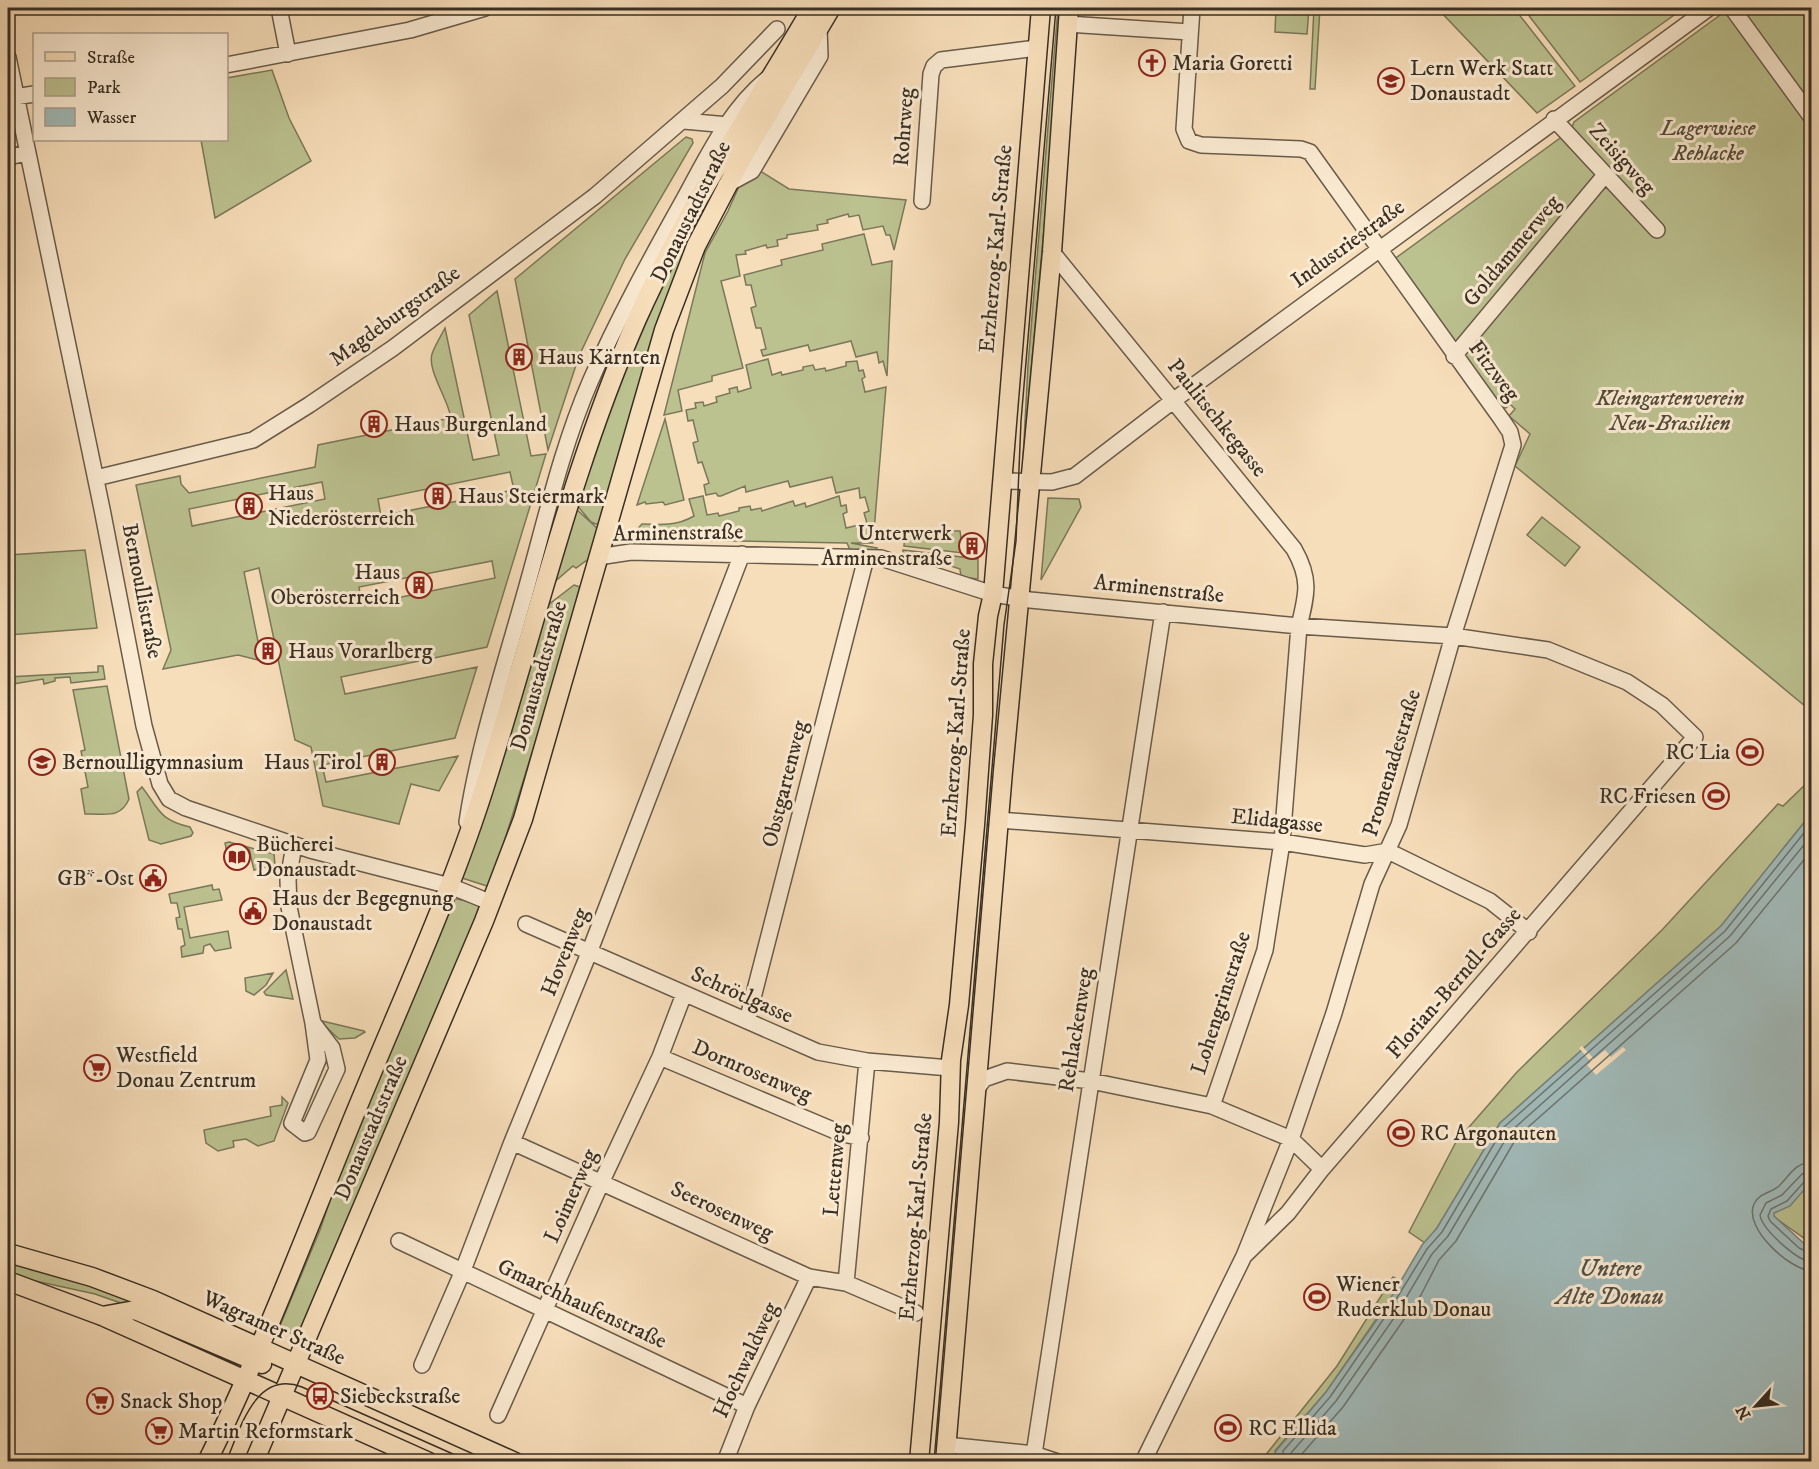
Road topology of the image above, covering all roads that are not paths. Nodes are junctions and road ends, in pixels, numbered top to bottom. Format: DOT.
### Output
graph roads {
  1 [pos="279,8"];
  2 [pos="485,8"];
  3 [pos="812,8"];
  4 [pos="831,8"];
  5 [pos="1041,8"];
  6 [pos="1192,8"];
  7 [pos="1709,8"];
  8 [pos="1732,8"];
  9 [pos="1068,16"];
  10 [pos="777,28"];
  11 [pos="1190,32"];
  12 [pos="1037,48"];
  13 [pos="288,54"];
  14 [pos="8,57"];
  15 [pos="228,65"];
  16 [pos="769,77"];
  17 [pos="33,94"];
  18 [pos="15,97"];
  19 [pos="1812,118"];
  20 [pos="1554,119"];
  21 [pos="684,121"];
  22 [pos="703,124"];
  23 [pos="728,125"];
  24 [pos="716,144"];
  25 [pos="27,153"];
  26 [pos="8,157"];
  27 [pos="1605,175"];
  28 [pos="922,201"];
  29 [pos="1657,230"];
  30 [pos="1378,250"];
  31 [pos="1052,252"];
  32 [pos="1454,356"];
  33 [pos="1174,400"];
  34 [pos="1510,432"];
  35 [pos="96,478"];
  36 [pos="1002,481"];
  37 [pos="1031,482"];
  38 [pos="742,554"];
  39 [pos="598,557"];
  40 [pos="866,558"];
  41 [pos="993,594"];
  42 [pos="1020,598"];
  43 [pos="1163,612"];
  44 [pos="1299,626"];
  45 [pos="1453,636"];
  46 [pos="1695,737"];
  47 [pos="999,820"];
  48 [pos="1130,831"];
  49 [pos="1282,842"];
  50 [pos="294,845"];
  51 [pos="463,850"];
  52 [pos="1388,851"];
  53 [pos="450,886"];
  54 [pos="492,903"];
  55 [pos="526,924"];
  56 [pos="1528,932"];
  57 [pos="589,953"];
  58 [pos="684,994"];
  59 [pos="747,1021"];
  60 [pos="313,1023"];
  61 [pos="979,1046"];
  62 [pos="660,1057"];
  63 [pos="867,1061"];
  64 [pos="950,1068"];
  65 [pos="1007,1071"];
  66 [pos="1091,1081"];
  67 [pos="976,1090"];
  68 [pos="1212,1106"];
  69 [pos="861,1138"];
  70 [pos="1291,1139"];
  71 [pos="512,1142"];
  72 [pos="1322,1168"];
  73 [pos="602,1181"];
  74 [pos="399,1241"];
  75 [pos="8,1253"];
  76 [pos="1244,1256"];
  77 [pos="462,1273"];
  78 [pos="809,1277"];
  79 [pos="8,1281"];
  80 [pos="846,1283"];
  81 [pos="545,1312"];
  82 [pos="916,1313"];
  83 [pos="102,1316"];
  84 [pos="255,1354"];
  85 [pos="297,1364"];
  86 [pos="422,1365"];
  87 [pos="244,1380"];
  88 [pos="282,1398"];
  89 [pos="747,1406"];
  90 [pos="498,1415"];
  91 [pos="946,1453"];
  92 [pos="1034,1454"];
  93 [pos="207,1461"];
  94 [pos="254,1461"];
  95 [pos="429,1461"];
  96 [pos="515,1461"];
  97 [pos="725,1461"];
  98 [pos="919,1461"];
  99 [pos="1058,1461"];
  100 [pos="1143,1461"];
  1 -- 13 [label="street"];
  2 -- 13 [label="street"];
  3 -- 16 [label="main road, Donaustadtstraße"];
  4 -- 39 [label="main road, Donaustadtstraße"];
  5 -- 12 [label="main road, Erzherzog-Karl-Straße"];
  6 -- 11 [label="street"];
  7 -- 20 [label="street, Industriestraße"];
  8 -- 19 [label="street"];
  9 -- 11 [label="street"];
  9 -- 31 [label="main road"];
  10 -- 21 [label="street, Magdeburgstraße"];
  11 -- 30 [label="street, Fitzweg"];
  12 -- 28 [label="street, Rohrweg"];
  12 -- 36 [label="main road, Erzherzog-Karl-Straße"];
  13 -- 15 [label="street"];
  14 -- 18 [label="street, Bernoullistraße"];
  16 -- 23 [label="street, Donaustadtstraße"];
  16 -- 51 [label="main road, Donaustadtstraße"];
  17 -- 18 [label="street"];
  18 -- 25 [label="street, Bernoullistraße"];
  20 -- 27 [label="street, Zeisigweg"];
  20 -- 30 [label="street, Industriestraße"];
  21 -- 22 [label="street"];
  21 -- 35 [label="street, Magdeburgstraße"];
  22 -- 23 [label="street"];
  22 -- 24 [label="street"];
  23 -- 24 [label="street, Donaustadtstraße"];
  24 -- 51 [label="street, Donaustadtstraße"];
  25 -- 26 [label="street"];
  25 -- 35 [label="street, Bernoullistraße"];
  27 -- 29 [label="street, Zeisigweg"];
  27 -- 32 [label="street, Goldammerweg"];
  30 -- 32 [label="street, Fitzweg"];
  30 -- 33 [label="street, Industriestraße"];
  31 -- 33 [label="street, Paulitschkegasse"];
  31 -- 37 [label="main road"];
  32 -- 34 [label="street, Fitzweg"];
  33 -- 37 [label="street, Industriestraße"];
  33 -- 44 [label="street, Paulitschkegasse"];
  34 -- 45 [label="street, Promenadestraße"];
  35 -- 50 [label="street, Bernoullistraße"];
  36 -- 37 [label="street, Industriestraße"];
  36 -- 41 [label="main road, Erzherzog-Karl-Straße"];
  37 -- 42 [label="main road"];
  38 -- 39 [label="street, Arminenstraße"];
  38 -- 40 [label="street, Arminenstraße"];
  38 -- 57 [label="street, Hovenweg"];
  39 -- 54 [label="main road, Donaustadtstraße"];
  40 -- 41 [label="street, Arminenstraße"];
  40 -- 59 [label="street, Obstgartenweg"];
  41 -- 42 [label="street, Arminenstraße"];
  41 -- 64 [label="main road, Erzherzog-Karl-Straße"];
  42 -- 43 [label="street, Arminenstraße"];
  42 -- 47 [label="main road"];
  43 -- 44 [label="street, Arminenstraße"];
  43 -- 48 [label="street, Rehlackenweg"];
  44 -- 45 [label="street, Arminenstraße"];
  44 -- 49 [label="street, Lohengrinstraße"];
  45 -- 46 [label="street, Arminenstraße"];
  45 -- 52 [label="street, Promenadestraße"];
  46 -- 56 [label="street, Florian-Berndl-Gasse"];
  47 -- 48 [label="street, Elidagasse"];
  47 -- 61 [label="main road"];
  48 -- 49 [label="street, Elidagasse"];
  48 -- 66 [label="street, Rehlackenweg"];
  49 -- 52 [label="street, Elidagasse"];
  49 -- 68 [label="street, Lohengrinstraße"];
  50 -- 53 [label="street, Bernoullistraße"];
  50 -- 60 [label="street"];
  51 -- 53 [label="main road, Donaustadtstraße"];
  52 -- 56 [label="street"];
  52 -- 70 [label="street, Promenadestraße"];
  53 -- 54 [label="street, Bernoullistraße"];
  53 -- 84 [label="main road, Donaustadtstraße"];
  54 -- 85 [label="main road, Donaustadtstraße"];
  55 -- 57 [label="street, Schrötlgasse"];
  56 -- 72 [label="street, Florian-Berndl-Gasse"];
  57 -- 58 [label="street, Schrötlgasse"];
  57 -- 71 [label="street, Hovenweg"];
  58 -- 59 [label="street, Schrötlgasse"];
  58 -- 62 [label="street, Loimerweg"];
  59 -- 63 [label="street, Schrötlgasse"];
  60 -- 60 [label="street"];
  61 -- 65 [label="street"];
  61 -- 67 [label="main road"];
  62 -- 69 [label="street, Dornrosenweg"];
  62 -- 73 [label="street, Loimerweg"];
  63 -- 64 [label="street, Schrötlgasse"];
  63 -- 69 [label="street, Lettenweg"];
  64 -- 98 [label="main road, Erzherzog-Karl-Straße"];
  65 -- 66 [label="street"];
  65 -- 67 [label="street"];
  66 -- 68 [label="street"];
  66 -- 92 [label="street, Rehlackenweg"];
  67 -- 91 [label="main road"];
  68 -- 70 [label="street"];
  69 -- 80 [label="street, Lettenweg"];
  70 -- 72 [label="street"];
  70 -- 76 [label="street, Florian-Berndl-Gasse"];
  71 -- 73 [label="street, Seerosenweg"];
  71 -- 77 [label="street, Hovenweg"];
  72 -- 76 [label="street, Florian-Berndl-Gasse"];
  73 -- 78 [label="street, Seerosenweg"];
  73 -- 81 [label="street, Loimerweg"];
  74 -- 77 [label="street, Gmarchhaufenstraße"];
  75 -- 84 [label="main road, Wagramer Straße"];
  76 -- 100 [label="street, Florian-Berndl-Gasse"];
  77 -- 81 [label="street, Gmarchhaufenstraße"];
  77 -- 86 [label="street, Hovenweg"];
  78 -- 80 [label="street, Seerosenweg"];
  78 -- 89 [label="street, Hochwaldweg"];
  79 -- 83 [label="main road"];
  80 -- 82 [label="street, Seerosenweg"];
  81 -- 89 [label="street, Gmarchhaufenstraße"];
  81 -- 90 [label="street, Loimerweg"];
  83 -- 84 [label="main road"];
  83 -- 87 [label="main road"];
  84 -- 85 [label="main road, Wagramer Straße"];
  84 -- 87 [label="main road, Donaustadtstraße"];
  85 -- 88 [label="main road, Donaustadtstraße"];
  85 -- 96 [label="main road, Wagramer Straße"];
  87 -- 88 [label="main road"];
  87 -- 93 [label="main road"];
  88 -- 94 [label="main road"];
  88 -- 95 [label="main road"];
  89 -- 97 [label="street, Hochwaldweg"];
  91 -- 92 [label="street"];
  92 -- 99 [label="street"];
}
